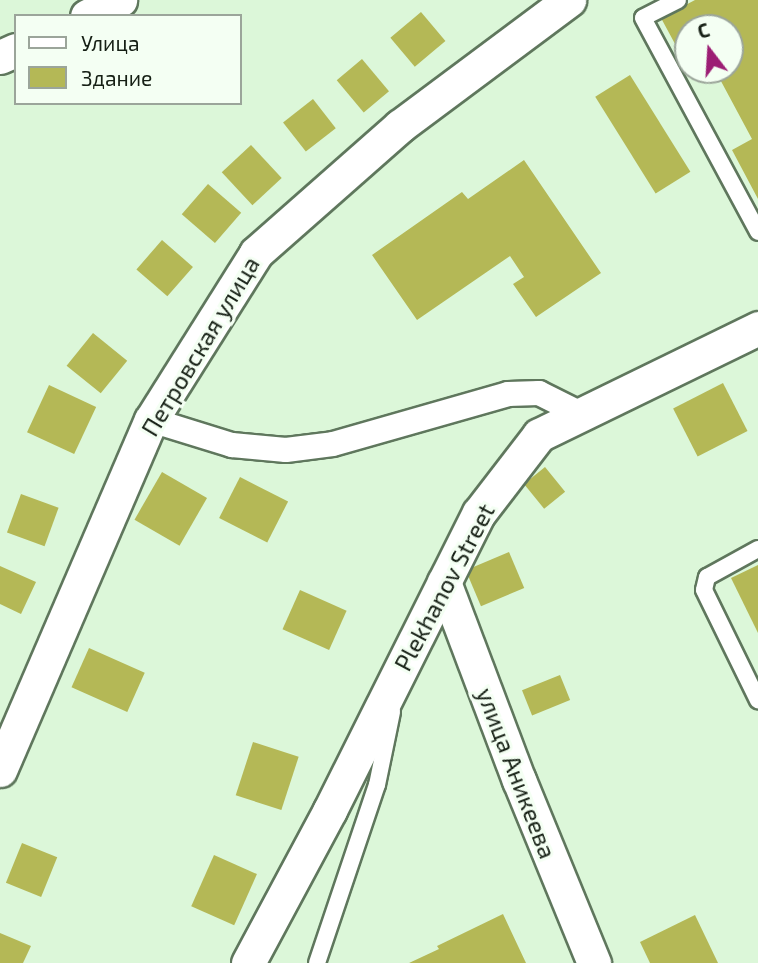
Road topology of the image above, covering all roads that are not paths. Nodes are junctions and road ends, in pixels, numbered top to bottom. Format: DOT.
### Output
graph roads {
  1 [pos="120,0"];
  2 [pos="569,0"];
  3 [pos="678,0"];
  4 [pos="91,14"];
  5 [pos="758,232"];
  6 [pos="758,328"];
  7 [pos="581,414"];
  8 [pos="151,420"];
  9 [pos="758,550"];
  10 [pos="444,582"];
  11 [pos="401,668"];
  12 [pos="758,700"];
  13 [pos="0,770"];
  14 [pos="247,963"];
  15 [pos="317,963"];
  16 [pos="594,963"];
  1 -- 4 [label="street"];
  2 -- 8 [label="street, Петровская улица"];
  3 -- 5 [label="lane"];
  6 -- 7 [label="street, Plekhanov Street"];
  7 -- 8 [label="street"];
  7 -- 10 [label="street, Plekhanov Street"];
  8 -- 13 [label="street, Петровская улица"];
  9 -- 12 [label="lane"];
  10 -- 11 [label="street, Plekhanov Street"];
  10 -- 16 [label="street, улица Аникеева"];
  11 -- 14 [label="street, Plekhanov Street"];
  11 -- 15 [label="lane"];
}
